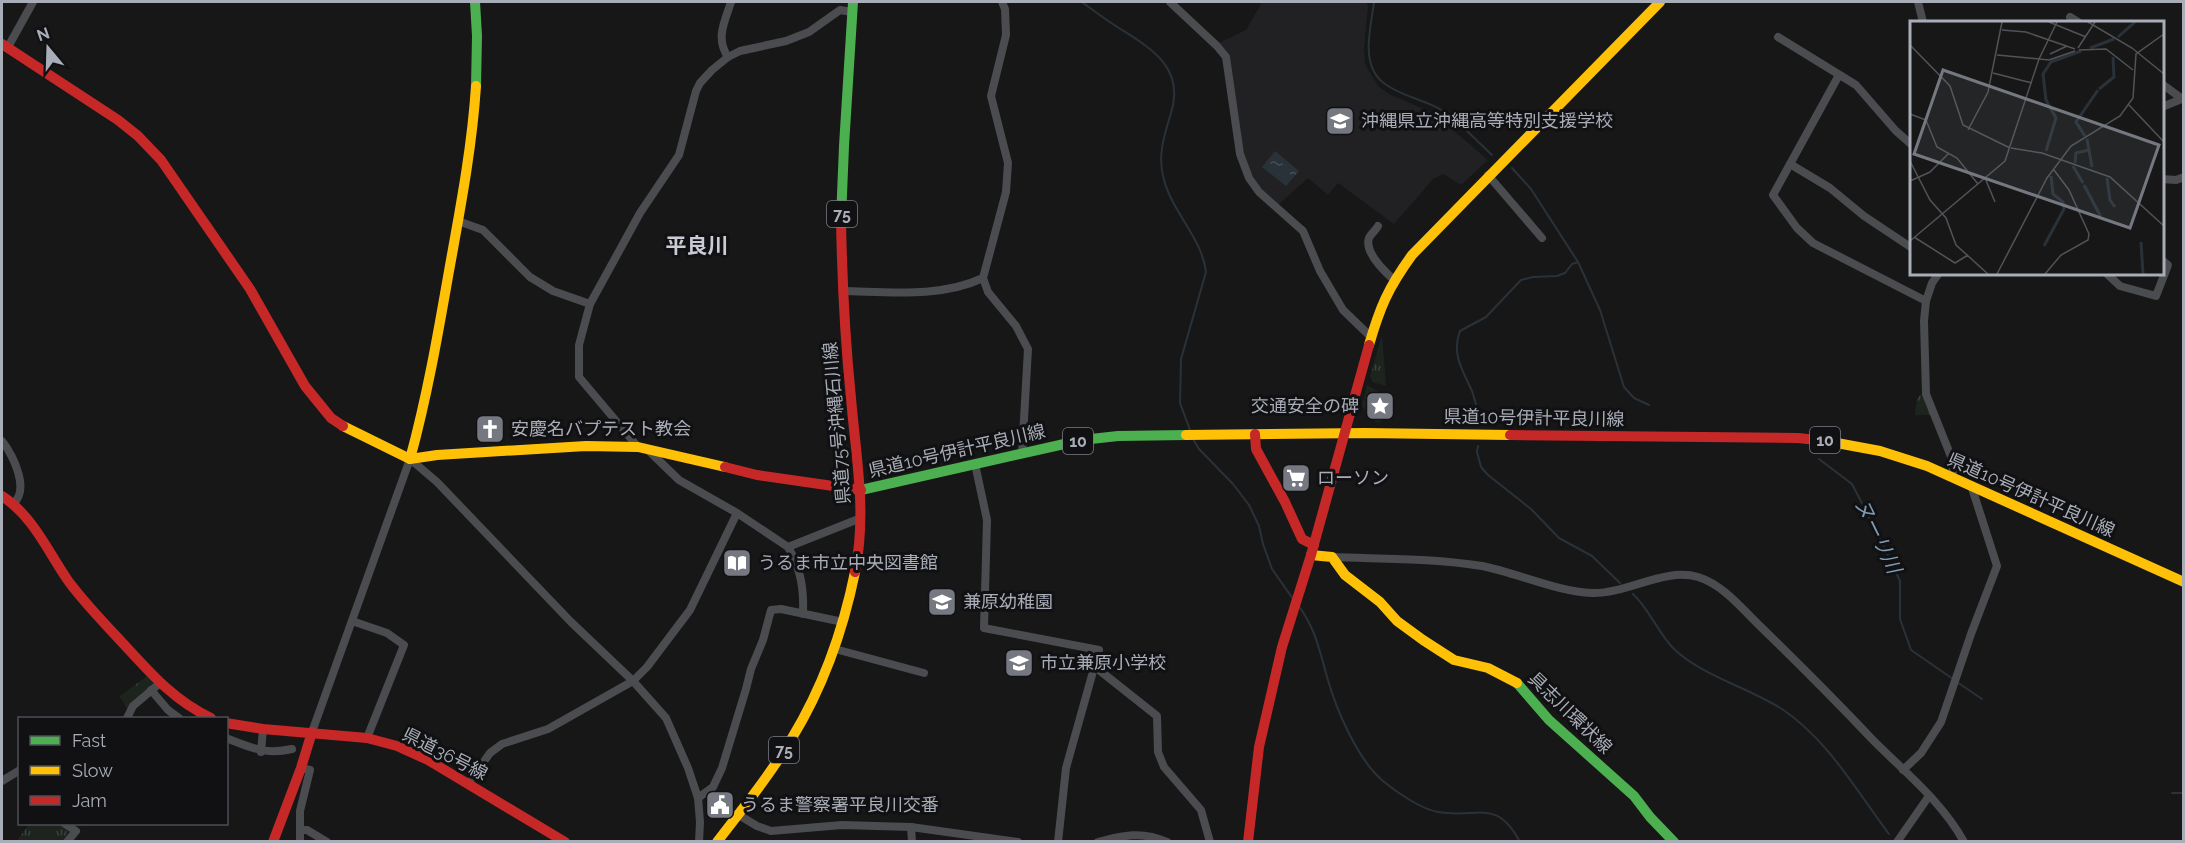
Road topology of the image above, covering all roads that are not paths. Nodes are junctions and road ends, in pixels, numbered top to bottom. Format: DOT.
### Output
graph roads {
  1 [pos="33,2"];
  2 [pos="475,2"];
  3 [pos="731,2"];
  4 [pos="1002,2"];
  5 [pos="1170,2"];
  6 [pos="1660,2"];
  7 [pos="1918,2"];
  8 [pos="853,7"];
  9 [pos="1923,21"];
  10 [pos="1778,37"];
  11 [pos="5,45"];
  12 [pos="728,57"];
  13 [pos="1839,75"];
  14 [pos="2164,85"];
  15 [pos="2182,98"];
  16 [pos="2164,107"];
  17 [pos="1910,143"];
  18 [pos="1790,164"];
  19 [pos="1488,176"];
  20 [pos="2184,177"];
  21 [pos="2164,179"];
  22 [pos="458,221"];
  23 [pos="1378,226"];
  24 [pos="1542,238"];
  25 [pos="1910,247"];
  26 [pos="2164,261"];
  27 [pos="1938,274"];
  28 [pos="2107,274"];
  29 [pos="983,278"];
  30 [pos="1394,280"];
  31 [pos="843,291"];
  32 [pos="1926,301"];
  33 [pos="590,304"];
  34 [pos="1371,337"];
  35 [pos="1344,433"];
  36 [pos="1255,434"];
  37 [pos="2,441"];
  38 [pos="642,448"];
  39 [pos="1022,454"];
  40 [pos="410,459"];
  41 [pos="975,464"];
  42 [pos="1953,477"];
  43 [pos="1971,485"];
  44 [pos="861,490"];
  45 [pos="2,496"];
  46 [pos="14,503"];
  47 [pos="738,513"];
  48 [pos="861,519"];
  49 [pos="788,547"];
  50 [pos="1312,550"];
  51 [pos="1332,557"];
  52 [pos="2184,582"];
  53 [pos="803,614"];
  54 [pos="352,621"];
  55 [pos="843,622"];
  56 [pos="835,649"];
  57 [pos="1094,666"];
  58 [pos="924,673"];
  59 [pos="633,681"];
  60 [pos="155,687"];
  61 [pos="128,717"];
  62 [pos="178,717"];
  63 [pos="209,717"];
  64 [pos="228,723"];
  65 [pos="263,729"];
  66 [pos="312,732"];
  67 [pos="367,738"];
  68 [pos="228,739"];
  69 [pos="292,749"];
  70 [pos="261,752"];
  71 [pos="301,768"];
  72 [pos="1903,770"];
  73 [pos="18,771"];
  74 [pos="2,781"];
  75 [pos="468,784"];
  76 [pos="1929,796"];
  77 [pos="698,798"];
  78 [pos="737,814"];
  79 [pos="67,825"];
  80 [pos="911,827"];
  81 [pos="301,830"];
  82 [pos="721,840"];
  83 [pos="67,842"];
  84 [pos="273,842"];
  85 [pos="300,842"];
  86 [pos="327,842"];
  87 [pos="565,842"];
  88 [pos="699,842"];
  89 [pos="912,842"];
  90 [pos="1018,842"];
  91 [pos="1058,842"];
  92 [pos="1098,842"];
  93 [pos="1167,842"];
  94 [pos="1210,842"];
  95 [pos="1248,842"];
  96 [pos="1674,842"];
  97 [pos="1897,842"];
  98 [pos="1964,842"];
  1 -- 11 [label="street"];
  2 -- 22 [label="main road"];
  3 -- 12 [label="street"];
  4 -- 29 [label="street"];
  5 -- 34 [label="street"];
  6 -- 19 [label="main road"];
  7 -- 9 [label="street"];
  8 -- 12 [label="street"];
  8 -- 31 [label="main road, 県道75号沖縄石川線 / 75"];
  10 -- 13 [label="street"];
  11 -- 40 [label="main road"];
  12 -- 33 [label="street"];
  13 -- 17 [label="street"];
  13 -- 18 [label="street"];
  14 -- 15 [label="street"];
  15 -- 16 [label="street"];
  18 -- 25 [label="street"];
  18 -- 32 [label="street"];
  19 -- 24 [label="street"];
  19 -- 30 [label="main road"];
  20 -- 21 [label="street"];
  22 -- 33 [label="street"];
  22 -- 40 [label="main road"];
  23 -- 30 [label="street"];
  26 -- 28 [label="street"];
  27 -- 32 [label="street"];
  29 -- 31 [label="street"];
  29 -- 39 [label="street"];
  30 -- 34 [label="main road"];
  31 -- 44 [label="main road, 県道75号沖縄石川線 / 75"];
  32 -- 42 [label="street"];
  33 -- 38 [label="street"];
  34 -- 35 [label="main road"];
  35 -- 36 [label="main road, 県道10号伊計平良川線 / 10"];
  35 -- 42 [label="main road, 県道10号伊計平良川線 / 10"];
  35 -- 50 [label="main road"];
  36 -- 39 [label="main road, 県道10号伊計平良川線 / 10"];
  36 -- 50 [label="main road"];
  37 -- 46 [label="street"];
  38 -- 40 [label="main road, 県道10号伊計平良川線"];
  38 -- 44 [label="main road, 県道10号伊計平良川線"];
  38 -- 47 [label="street"];
  39 -- 41 [label="main road, 県道10号伊計平良川線 / 10"];
  40 -- 54 [label="street"];
  40 -- 59 [label="street"];
  41 -- 44 [label="main road, 県道10号伊計平良川線 / 10"];
  41 -- 57 [label="street"];
  42 -- 43 [label="main road, 県道10号伊計平良川線 / 10"];
  43 -- 52 [label="main road, 県道10号伊計平良川線 / 10"];
  43 -- 72 [label="street"];
  44 -- 48 [label="main road, 県道75号沖縄石川線 / 75"];
  45 -- 46 [label="main road"];
  46 -- 60 [label="main road"];
  47 -- 49 [label="street"];
  47 -- 59 [label="street"];
  48 -- 49 [label="street"];
  48 -- 55 [label="main road, 県道75号沖縄石川線 / 75"];
  49 -- 53 [label="street"];
  50 -- 51 [label="main road"];
  50 -- 95 [label="main road"];
  51 -- 72 [label="street"];
  51 -- 96 [label="main road, 具志川環状線"];
  53 -- 55 [label="street"];
  53 -- 77 [label="street"];
  54 -- 66 [label="street"];
  54 -- 67 [label="street"];
  55 -- 56 [label="main road, 県道75号沖縄石川線 / 75"];
  56 -- 58 [label="street"];
  56 -- 78 [label="main road, 県道75号沖縄石川線 / 75"];
  57 -- 91 [label="street"];
  57 -- 94 [label="street"];
  59 -- 75 [label="street"];
  59 -- 77 [label="street"];
  60 -- 61 [label="street"];
  60 -- 62 [label="street"];
  60 -- 63 [label="main road"];
  64 -- 65 [label="main road, 県道36号線"];
  65 -- 66 [label="main road, 県道36号線"];
  65 -- 70 [label="street"];
  66 -- 67 [label="main road, 県道36号線"];
  66 -- 71 [label="main road"];
  67 -- 75 [label="main road, 県道36号線"];
  68 -- 70 [label="street"];
  69 -- 70 [label="street"];
  71 -- 81 [label="street"];
  71 -- 84 [label="main road"];
  72 -- 76 [label="street"];
  73 -- 74 [label="street"];
  75 -- 87 [label="main road, 県道36号線"];
  76 -- 97 [label="street"];
  76 -- 98 [label="street"];
  77 -- 88 [label="street"];
  78 -- 80 [label="street"];
  78 -- 82 [label="main road, 県道75号沖縄石川線 / 75"];
  79 -- 83 [label="street"];
  80 -- 89 [label="street"];
  80 -- 90 [label="street"];
  81 -- 85 [label="street"];
  81 -- 86 [label="street"];
  92 -- 93 [label="street"];
}
